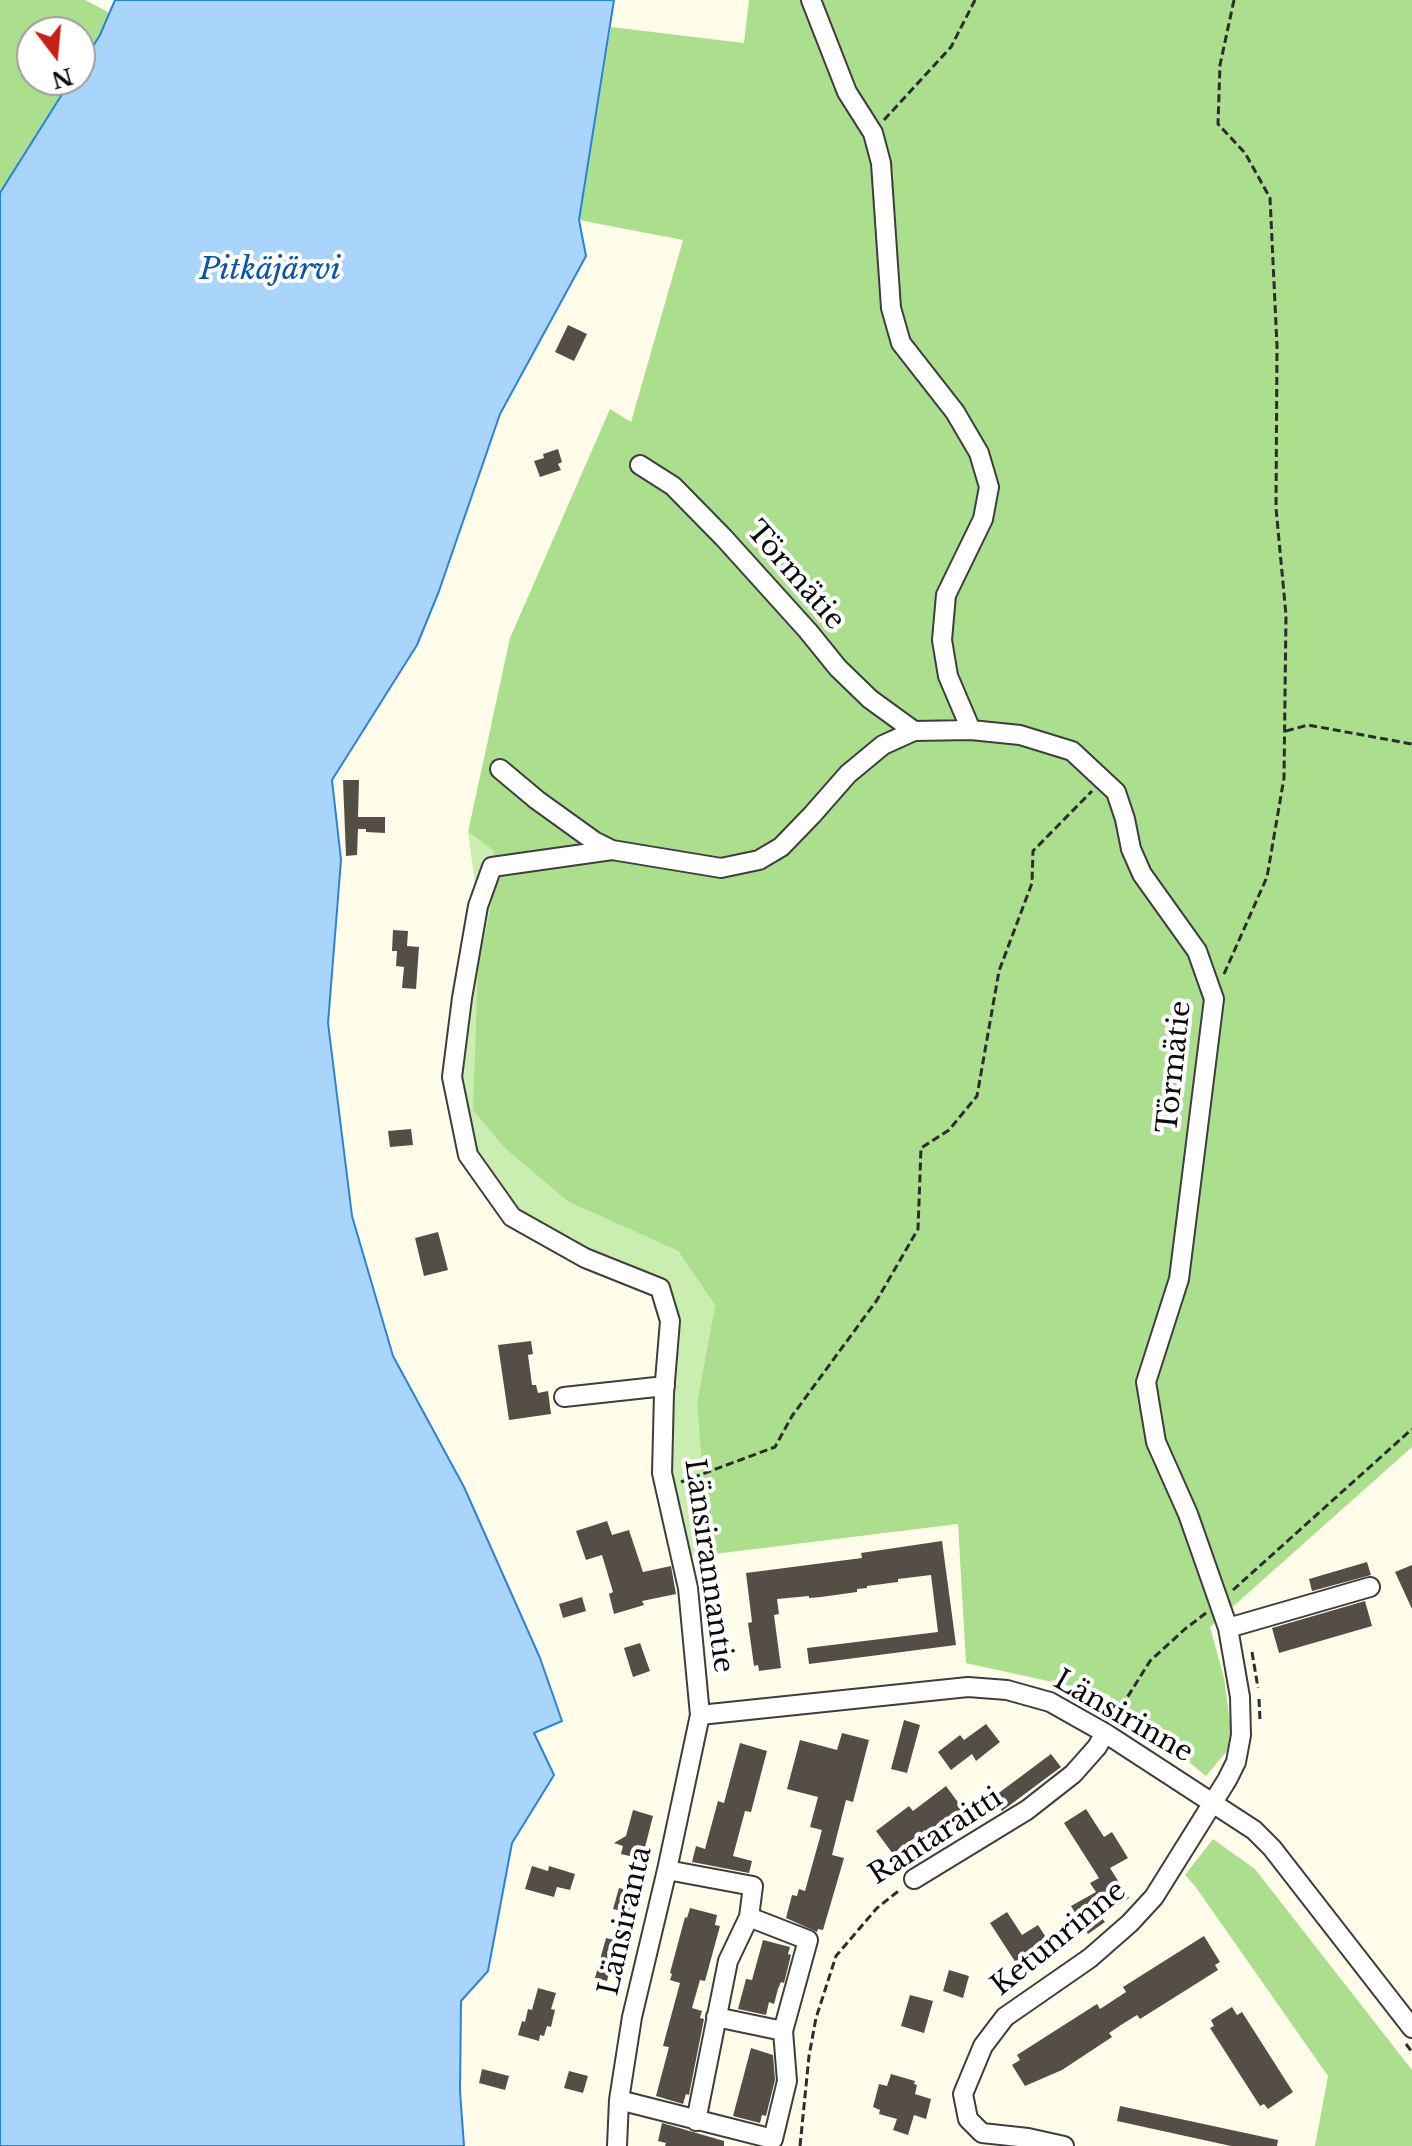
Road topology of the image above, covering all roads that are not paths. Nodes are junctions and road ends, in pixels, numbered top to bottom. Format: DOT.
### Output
graph roads {
  1 [pos="811,0"];
  2 [pos="640,465"];
  3 [pos="971,730"];
  4 [pos="914,731"];
  5 [pos="500,769"];
  6 [pos="612,850"];
  7 [pos="665,1386"];
  8 [pos="564,1397"];
  9 [pos="1370,1587"];
  10 [pos="1228,1628"];
  11 [pos="700,1715"];
  12 [pos="1105,1733"];
  13 [pos="1213,1804"];
  14 [pos="667,1870"];
  15 [pos="914,1879"];
  16 [pos="749,1917"];
  17 [pos="716,2017"];
  18 [pos="783,2031"];
  19 [pos="1407,2034"];
  20 [pos="619,2100"];
  21 [pos="696,2121"];
  22 [pos="617,2144"];
  23 [pos="1064,2146"];
  1 -- 3 [label="street"];
  2 -- 4 [label="street, Törmätie"];
  3 -- 4 [label="street, Törmätie"];
  3 -- 10 [label="street, Törmätie"];
  4 -- 6 [label="street"];
  5 -- 6 [label="street"];
  6 -- 7 [label="street, Länsirannantie"];
  7 -- 8 [label="street"];
  7 -- 11 [label="street, Länsirannantie"];
  9 -- 10 [label="street"];
  10 -- 13 [label="street, Törmätie"];
  11 -- 12 [label="street, Länsirinne"];
  11 -- 14 [label="street, Länsiranta"];
  12 -- 13 [label="street, Länsirinne"];
  12 -- 15 [label="street, Rantaraitti"];
  13 -- 19 [label="street, Länsirinne"];
  13 -- 23 [label="street, Ketunrinne"];
  14 -- 16 [label="street"];
  14 -- 20 [label="street, Länsiranta"];
  16 -- 17 [label="street"];
  16 -- 18 [label="street"];
  17 -- 18 [label="street"];
  17 -- 21 [label="street"];
  18 -- 21 [label="street"];
  20 -- 21 [label="street"];
  20 -- 22 [label="street, Länsiranta"];
}
